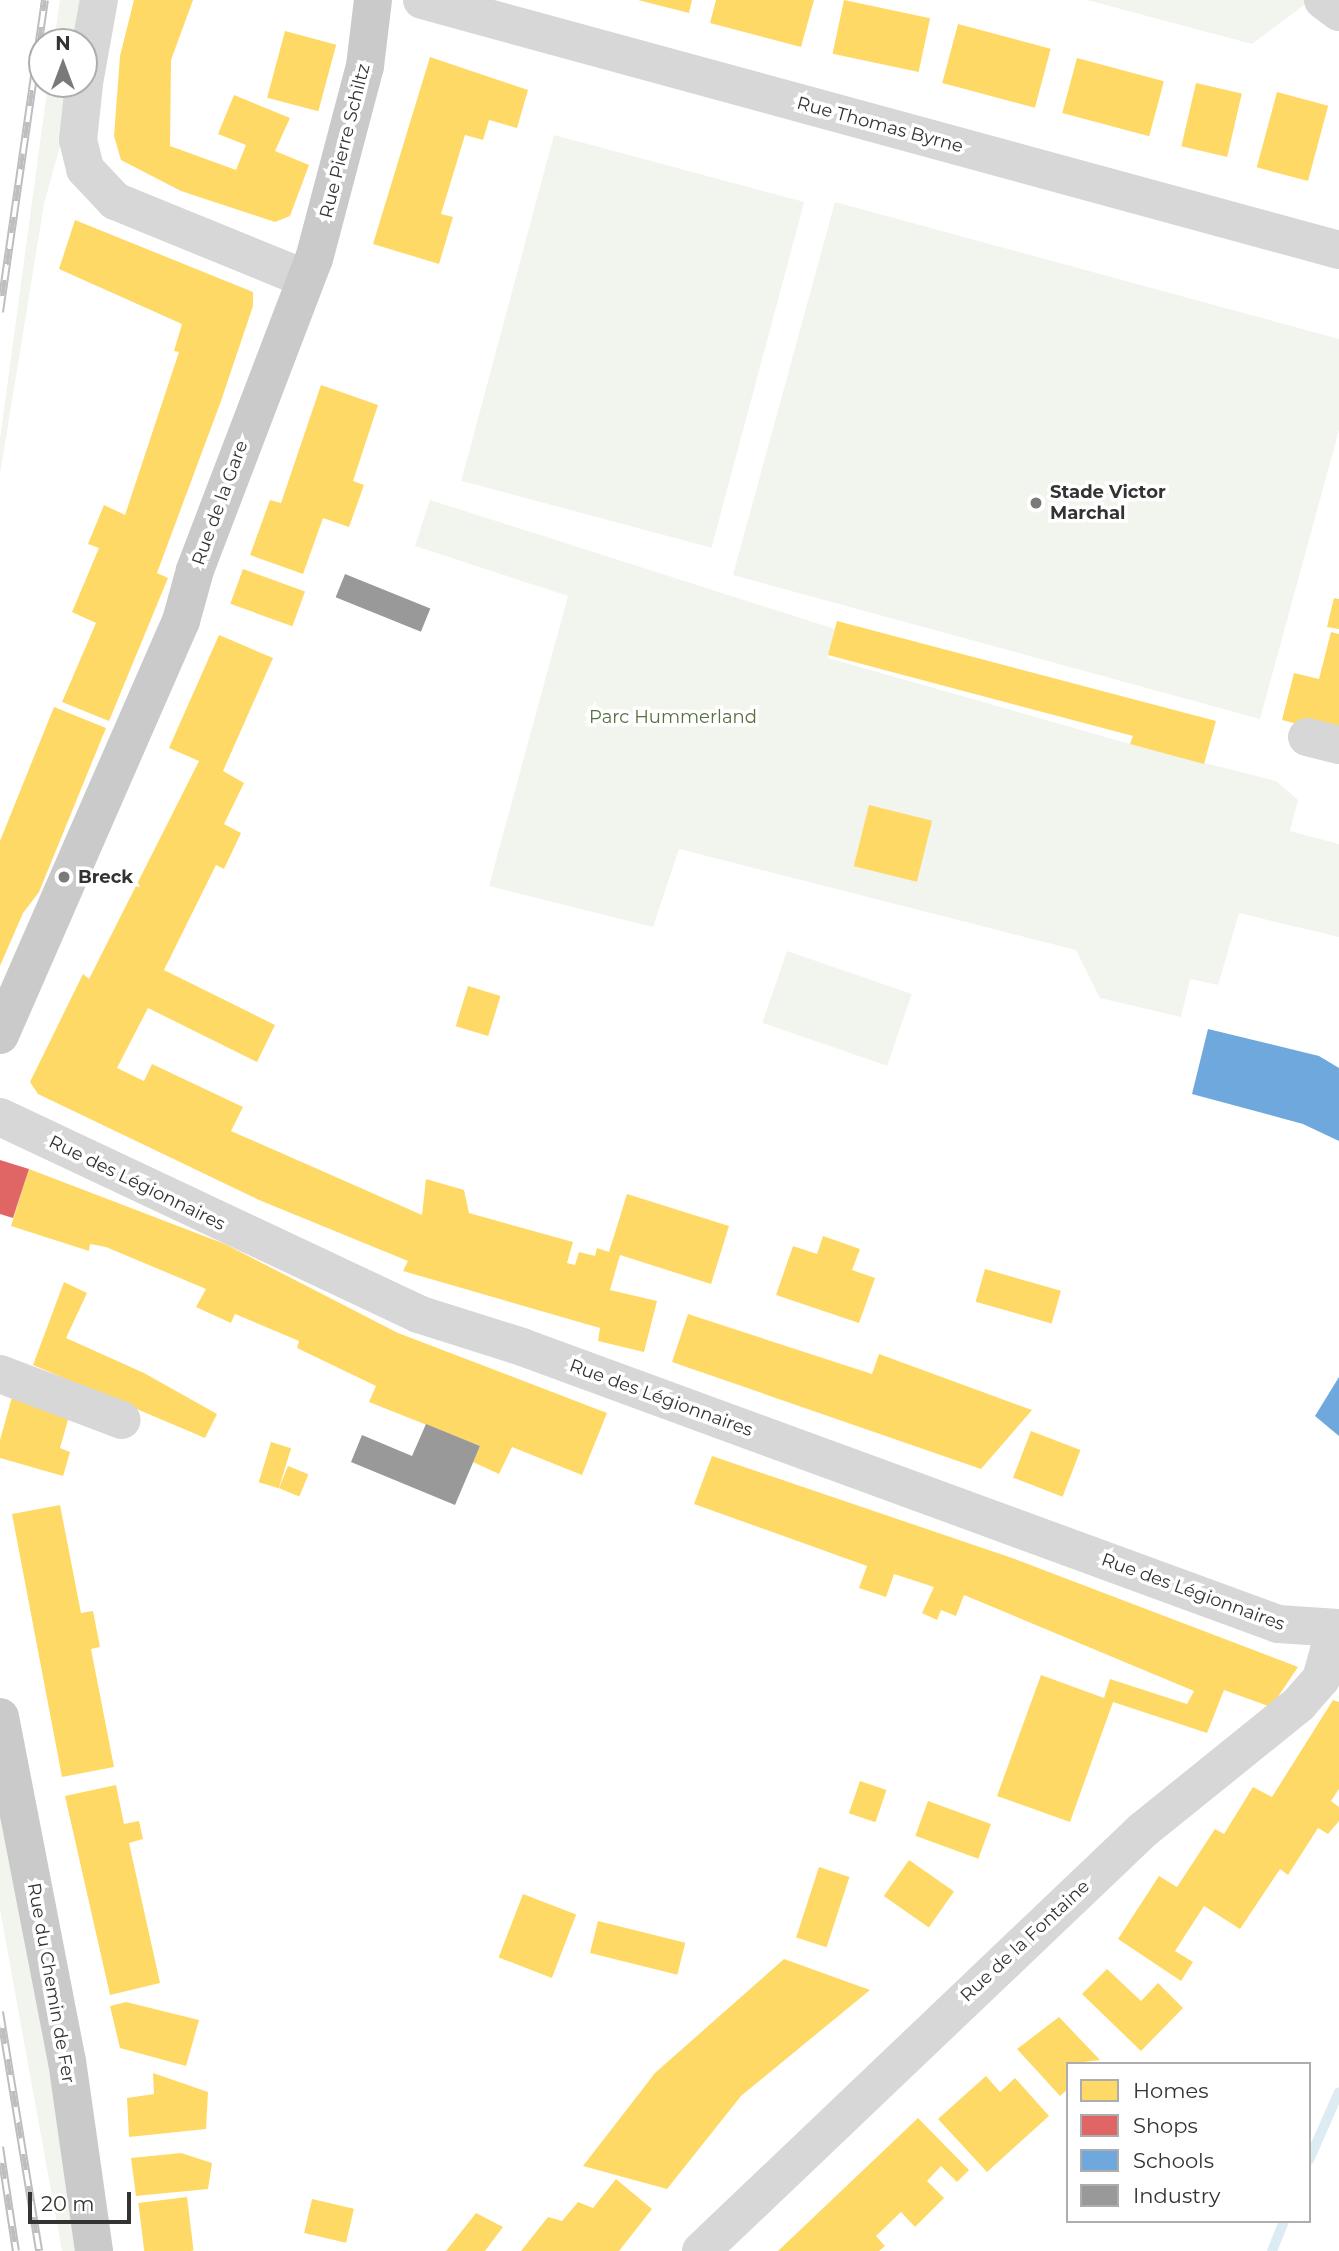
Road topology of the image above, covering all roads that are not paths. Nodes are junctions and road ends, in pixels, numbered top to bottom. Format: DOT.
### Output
graph roads {
  1 [pos="99,0"];
  2 [pos="373,0"];
  3 [pos="422,0"];
  4 [pos="1323,0"];
  5 [pos="1339,12"];
  6 [pos="94,28"];
  7 [pos="82,98"];
  8 [pos="1339,250"];
  9 [pos="306,279"];
  10 [pos="0,1035"];
  11 [pos="0,1117"];
  12 [pos="0,1374"];
  13 [pos="122,1420"];
  14 [pos="1337,1628"];
  15 [pos="0,1717"];
  16 [pos="94,2251"];
  17 [pos="701,2251"];
  1 -- 6 [label="street"];
  2 -- 9 [label="main road, Rue Pierre Schiltz"];
  3 -- 8 [label="street, Rue Thomas Byrne"];
  4 -- 5 [label="street"];
  7 -- 9 [label="street"];
  9 -- 10 [label="main road, Rue de la Gare"];
  11 -- 14 [label="street, Rue des Légionnaires"];
  12 -- 13 [label="street"];
  14 -- 17 [label="street, Rue de la Fontaine"];
  15 -- 16 [label="main road, Rue du Chemin de Fer"];
}
